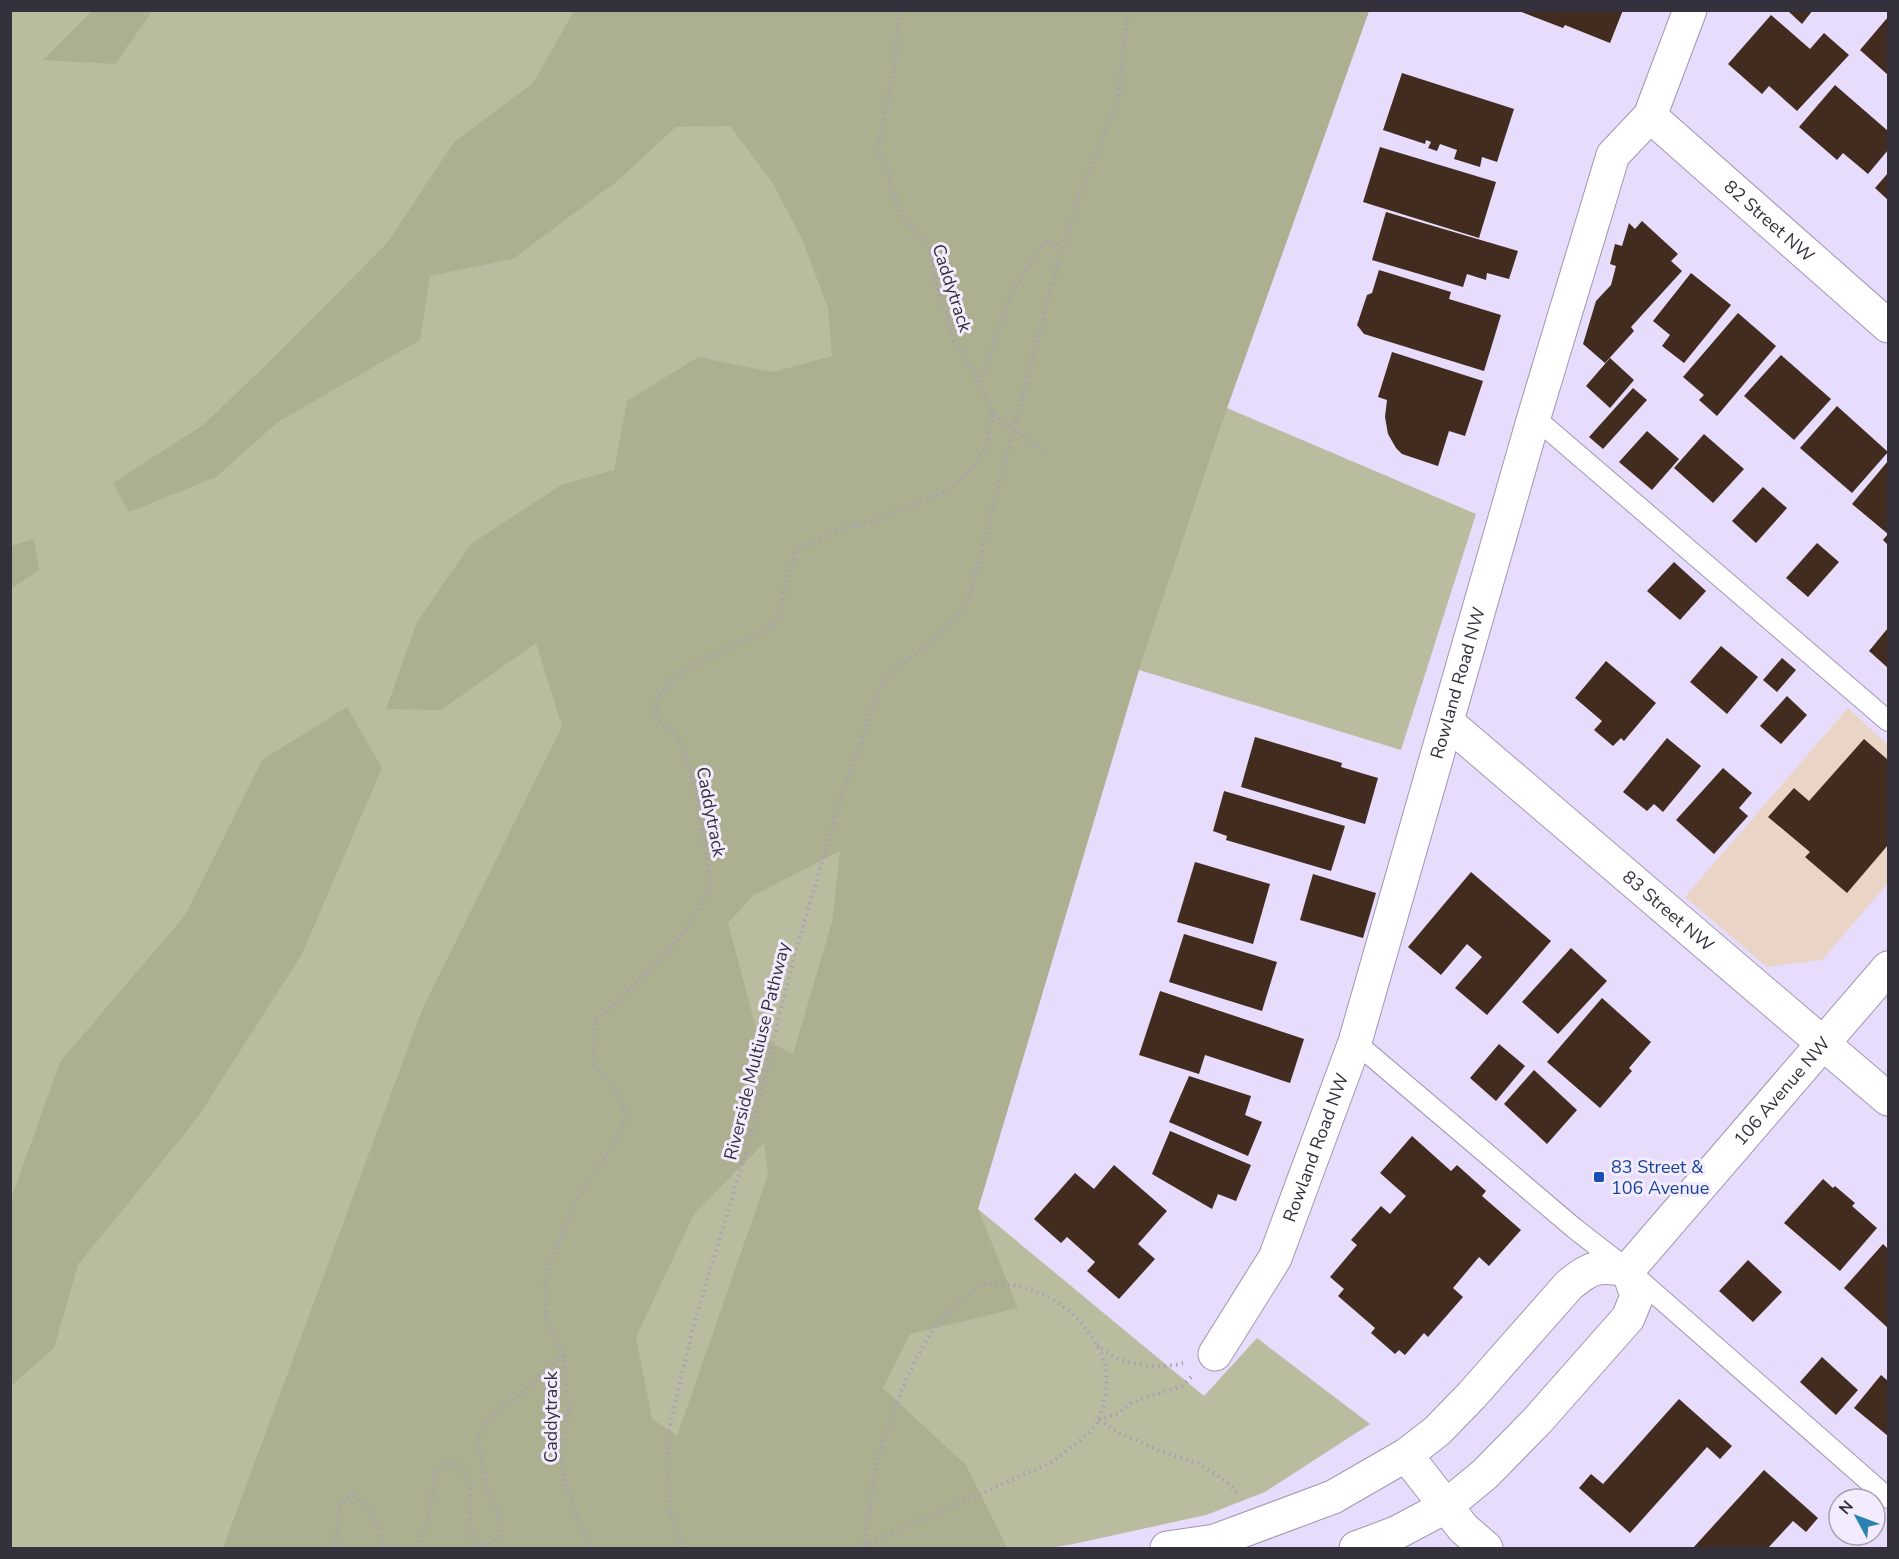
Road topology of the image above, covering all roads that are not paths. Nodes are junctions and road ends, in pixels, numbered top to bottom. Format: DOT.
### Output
graph roads {
  1 [pos="1690,10"];
  2 [pos="1650,116"];
  3 [pos="1888,326"];
  4 [pos="1534,417"];
  5 [pos="1888,721"];
  6 [pos="1447,722"];
  7 [pos="1888,968"];
  8 [pos="1355,1042"];
  9 [pos="1824,1043"];
  10 [pos="1888,1099"];
  11 [pos="1628,1270"];
  12 [pos="1215,1354"];
  13 [pos="1406,1455"];
  14 [pos="1888,1498"];
  15 [pos="1445,1507"];
  16 [pos="1167,1548"];
  17 [pos="1356,1548"];
  18 [pos="1486,1548"];
  1 -- 2 [label="street, Rowland Road NW"];
  2 -- 3 [label="street, 82 Street NW"];
  2 -- 4 [label="street, Rowland Road NW"];
  4 -- 5 [label="lane"];
  4 -- 6 [label="street, Rowland Road NW"];
  6 -- 8 [label="street, Rowland Road NW"];
  6 -- 9 [label="street, 83 Street NW"];
  7 -- 9 [label="street, 106 Avenue NW"];
  8 -- 11 [label="lane"];
  8 -- 12 [label="street, Rowland Road NW"];
  9 -- 10 [label="street, 83 Street NW"];
  9 -- 11 [label="street, 106 Avenue NW"];
  11 -- 13 [label="street"];
  11 -- 14 [label="lane"];
  11 -- 15 [label="street"];
  13 -- 15 [label="street"];
  13 -- 16 [label="street"];
  15 -- 17 [label="street"];
  15 -- 18 [label="street"];
}
